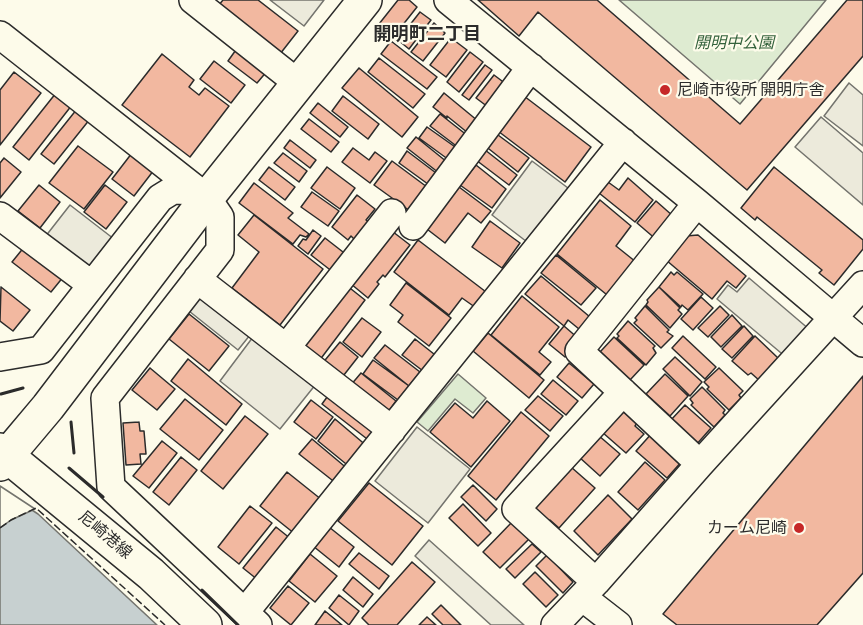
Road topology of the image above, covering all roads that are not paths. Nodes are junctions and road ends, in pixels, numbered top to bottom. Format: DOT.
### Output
graph roads {
  1 [pos="193,0"];
  2 [pos="365,0"];
  3 [pos="448,0"];
  4 [pos="0,35"];
  5 [pos="531,67"];
  6 [pos="299,84"];
  7 [pos="623,142"];
  8 [pos="203,195"];
  9 [pos="697,203"];
  10 [pos="0,216"];
  11 [pos="197,279"];
  12 [pos="92,285"];
  13 [pos="863,285"];
  14 [pos="833,318"];
  15 [pos="863,343"];
  16 [pos="286,348"];
  17 [pos="0,357"];
  18 [pos="623,392"];
  19 [pos="392,430"];
  20 [pos="2,456"];
  21 [pos="700,464"];
  22 [pos="589,590"];
  23 [pos="252,619"];
  24 [pos="205,625"];
  25 [pos="555,625"];
  26 [pos="618,625"];
  1 -- 6 [label="street"];
  2 -- 6 [label="street"];
  3 -- 5 [label="street"];
  4 -- 8 [label="street"];
  5 -- 7 [label="street"];
  5 -- 16 [label="street"];
  6 -- 8 [label="street"];
  7 -- 9 [label="street"];
  7 -- 19 [label="street"];
  8 -- 11 [label="street"];
  8 -- 12 [label="street"];
  8 -- 20 [label="street"];
  9 -- 14 [label="street"];
  9 -- 18 [label="street"];
  10 -- 12 [label="street"];
  11 -- 16 [label="street"];
  11 -- 23 [label="street"];
  12 -- 17 [label="street"];
  13 -- 14 [label="street"];
  14 -- 15 [label="street"];
  14 -- 21 [label="street"];
  16 -- 19 [label="street"];
  18 -- 21 [label="street"];
  18 -- 22 [label="street"];
  19 -- 23 [label="street"];
  20 -- 24 [label="street, 尼崎港線"];
  21 -- 22 [label="street"];
  22 -- 25 [label="street"];
  22 -- 26 [label="street"];
}
